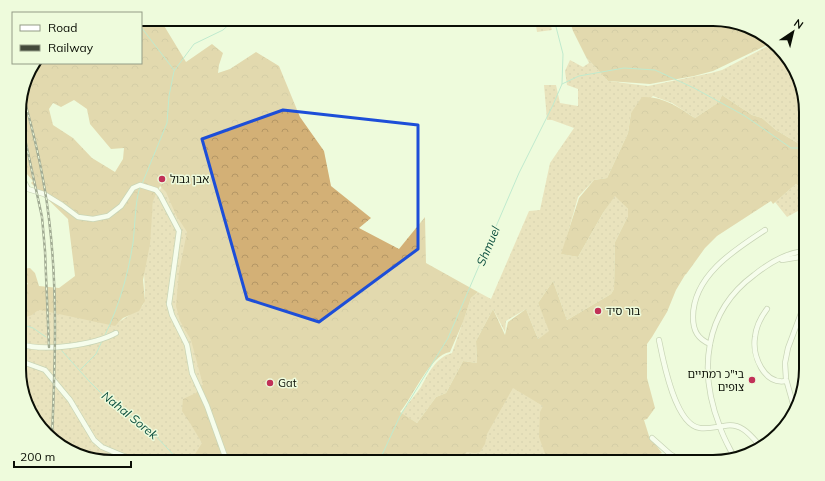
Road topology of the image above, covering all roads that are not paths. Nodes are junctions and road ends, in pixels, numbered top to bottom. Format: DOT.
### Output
graph roads {
  1 [pos="26,185"];
  2 [pos="765,230"];
  3 [pos="799,255"];
  4 [pos="767,309"];
  5 [pos="799,320"];
  6 [pos="116,333"];
  7 [pos="659,340"];
  8 [pos="710,344"];
  9 [pos="26,345"];
  10 [pos="26,363"];
  11 [pos="786,381"];
  12 [pos="792,402"];
  13 [pos="719,427"];
  14 [pos="652,438"];
  15 [pos="757,443"];
  16 [pos="732,453"];
  17 [pos="121,455"];
  18 [pos="224,455"];
  19 [pos="672,455"];
  1 -- 18 [label="street"];
  2 -- 8 [label="street"];
  3 -- 8 [label="street"];
  4 -- 11 [label="street"];
  5 -- 11 [label="street"];
  6 -- 9 [label="street"];
  7 -- 13 [label="street"];
  8 -- 13 [label="street"];
  10 -- 17 [label="street"];
  11 -- 12 [label="street"];
  13 -- 15 [label="street"];
  13 -- 16 [label="street"];
  14 -- 19 [label="street"];
}
